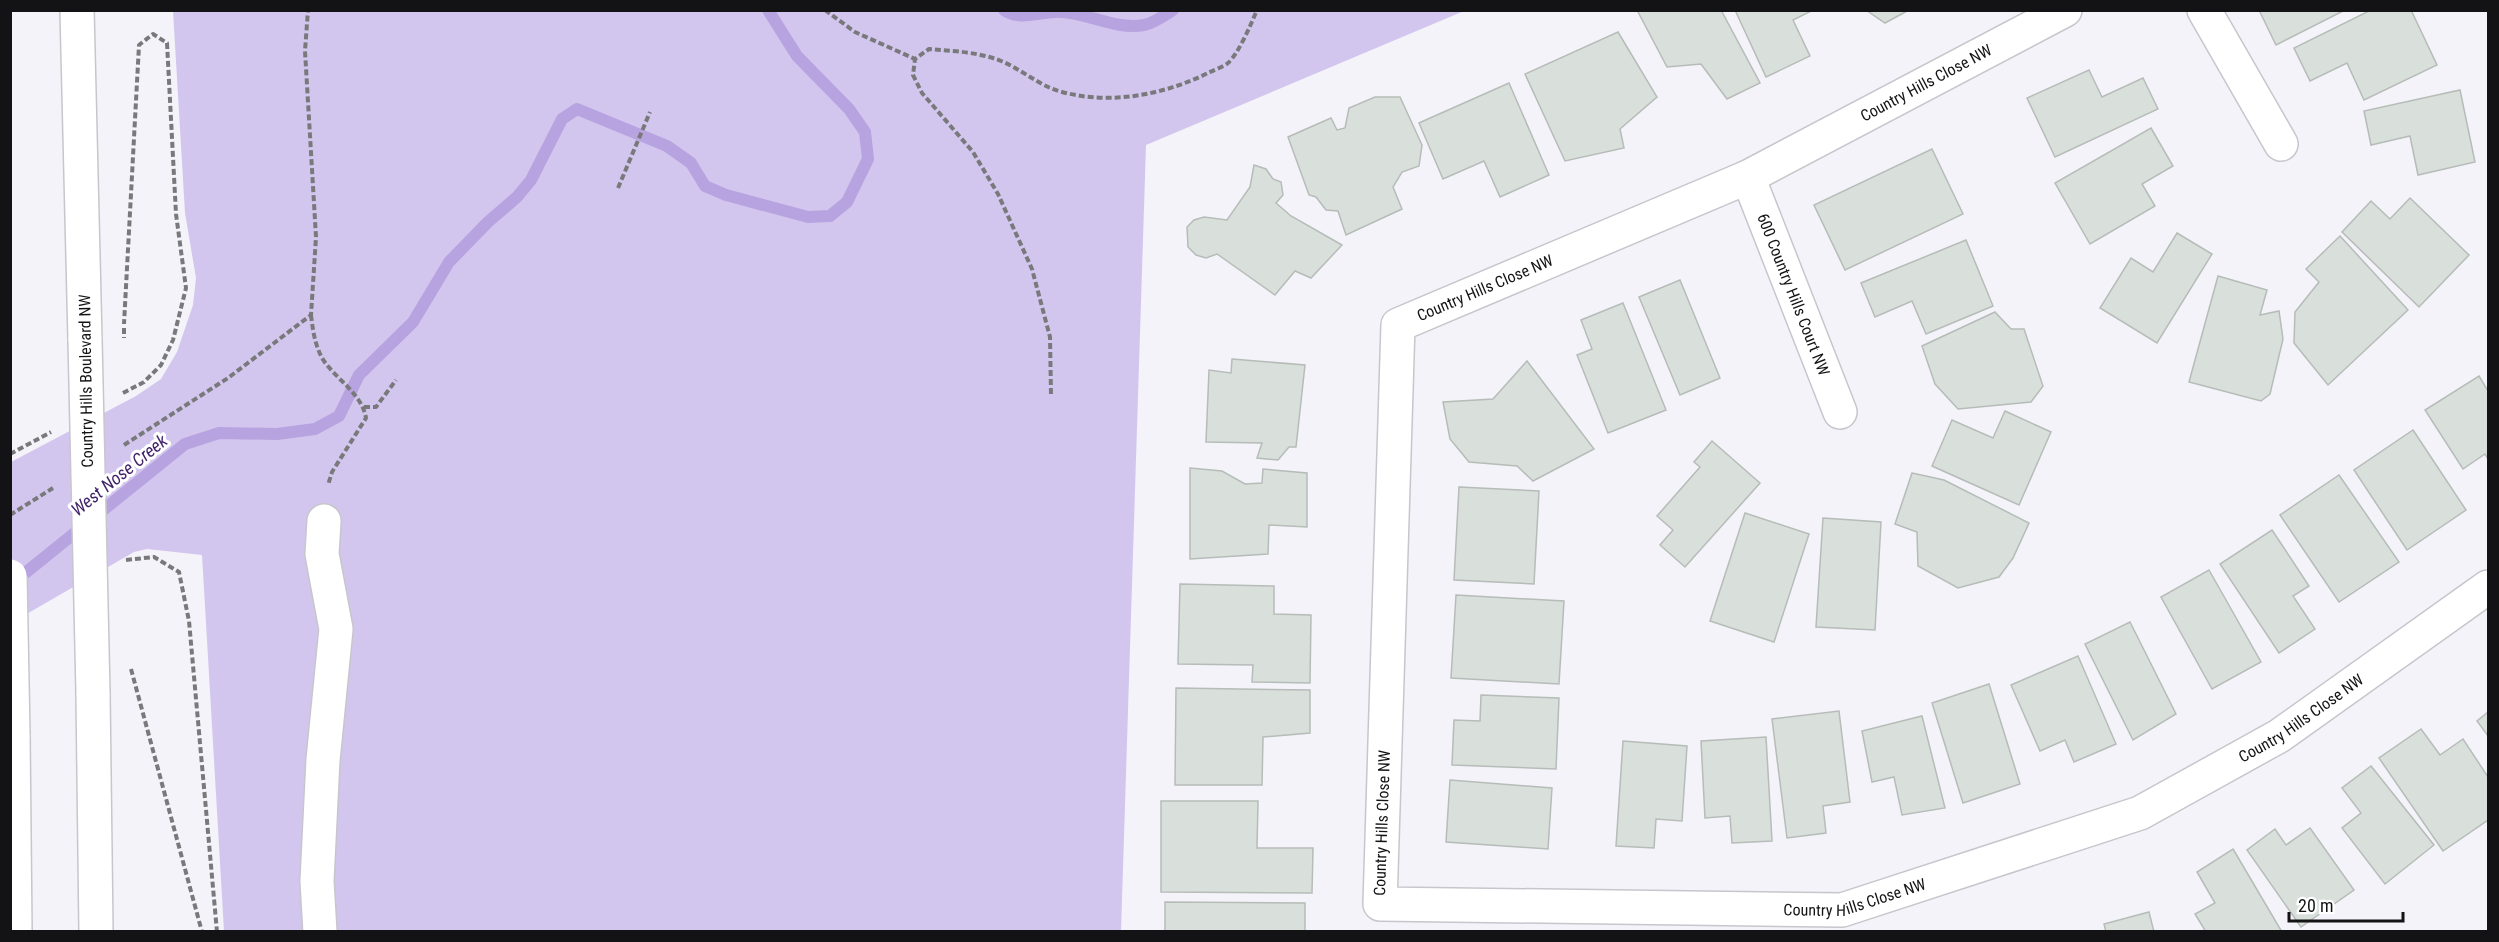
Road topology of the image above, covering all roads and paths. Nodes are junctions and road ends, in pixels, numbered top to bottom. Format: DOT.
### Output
graph roads {
  1 [pos="77,10"];
  2 [pos="308,10"];
  3 [pos="825,10"];
  4 [pos="1257,10"];
  5 [pos="2065,10"];
  6 [pos="2204,10"];
  7 [pos="915,58"];
  8 [pos="650,112"];
  9 [pos="2281,144"];
  10 [pos="1748,177"];
  11 [pos="618,188"];
  12 [pos="311,315"];
  13 [pos="124,328"];
  14 [pos="396,380"];
  15 [pos="1052,394"];
  16 [pos="115,397"];
  17 [pos="364,407"];
  18 [pos="1840,412"];
  19 [pos="58,428"];
  20 [pos="151,428"];
  21 [pos="10,454"];
  22 [pos="324,521"];
  23 [pos="116,562"];
  24 [pos="10,576"];
  25 [pos="2488,587"];
  26 [pos="129,661"];
  27 [pos="12,742"];
  28 [pos="1379,918"];
  29 [pos="1844,921"];
  30 [pos="15,932"];
  31 [pos="96,932"];
  32 [pos="202,932"];
  33 [pos="217,932"];
  34 [pos="320,932"];
  1 -- 31 [label="street, Country Hills Boulevard NW, bridge"];
  2 -- 12 [label="path"];
  3 -- 7 [label="path"];
  4 -- 7 [label="path"];
  5 -- 10 [label="street, Country Hills Close NW"];
  6 -- 9 [label="street"];
  7 -- 15 [label="path"];
  8 -- 11 [label="path"];
  10 -- 18 [label="street, 600 Country Hills Court NW"];
  10 -- 28 [label="street, Country Hills Close NW"];
  12 -- 17 [label="path"];
  12 -- 20 [label="path"];
  13 -- 16 [label="path"];
  14 -- 17 [label="path"];
  17 -- 22 [label="path"];
  19 -- 21 [label="path"];
  22 -- 34 [label="street"];
  23 -- 33 [label="path"];
  24 -- 27 [label="street, bridge"];
  25 -- 29 [label="street, Country Hills Close NW"];
  26 -- 32 [label="path"];
  27 -- 30 [label="street"];
  28 -- 29 [label="street, Country Hills Close NW"];
}
